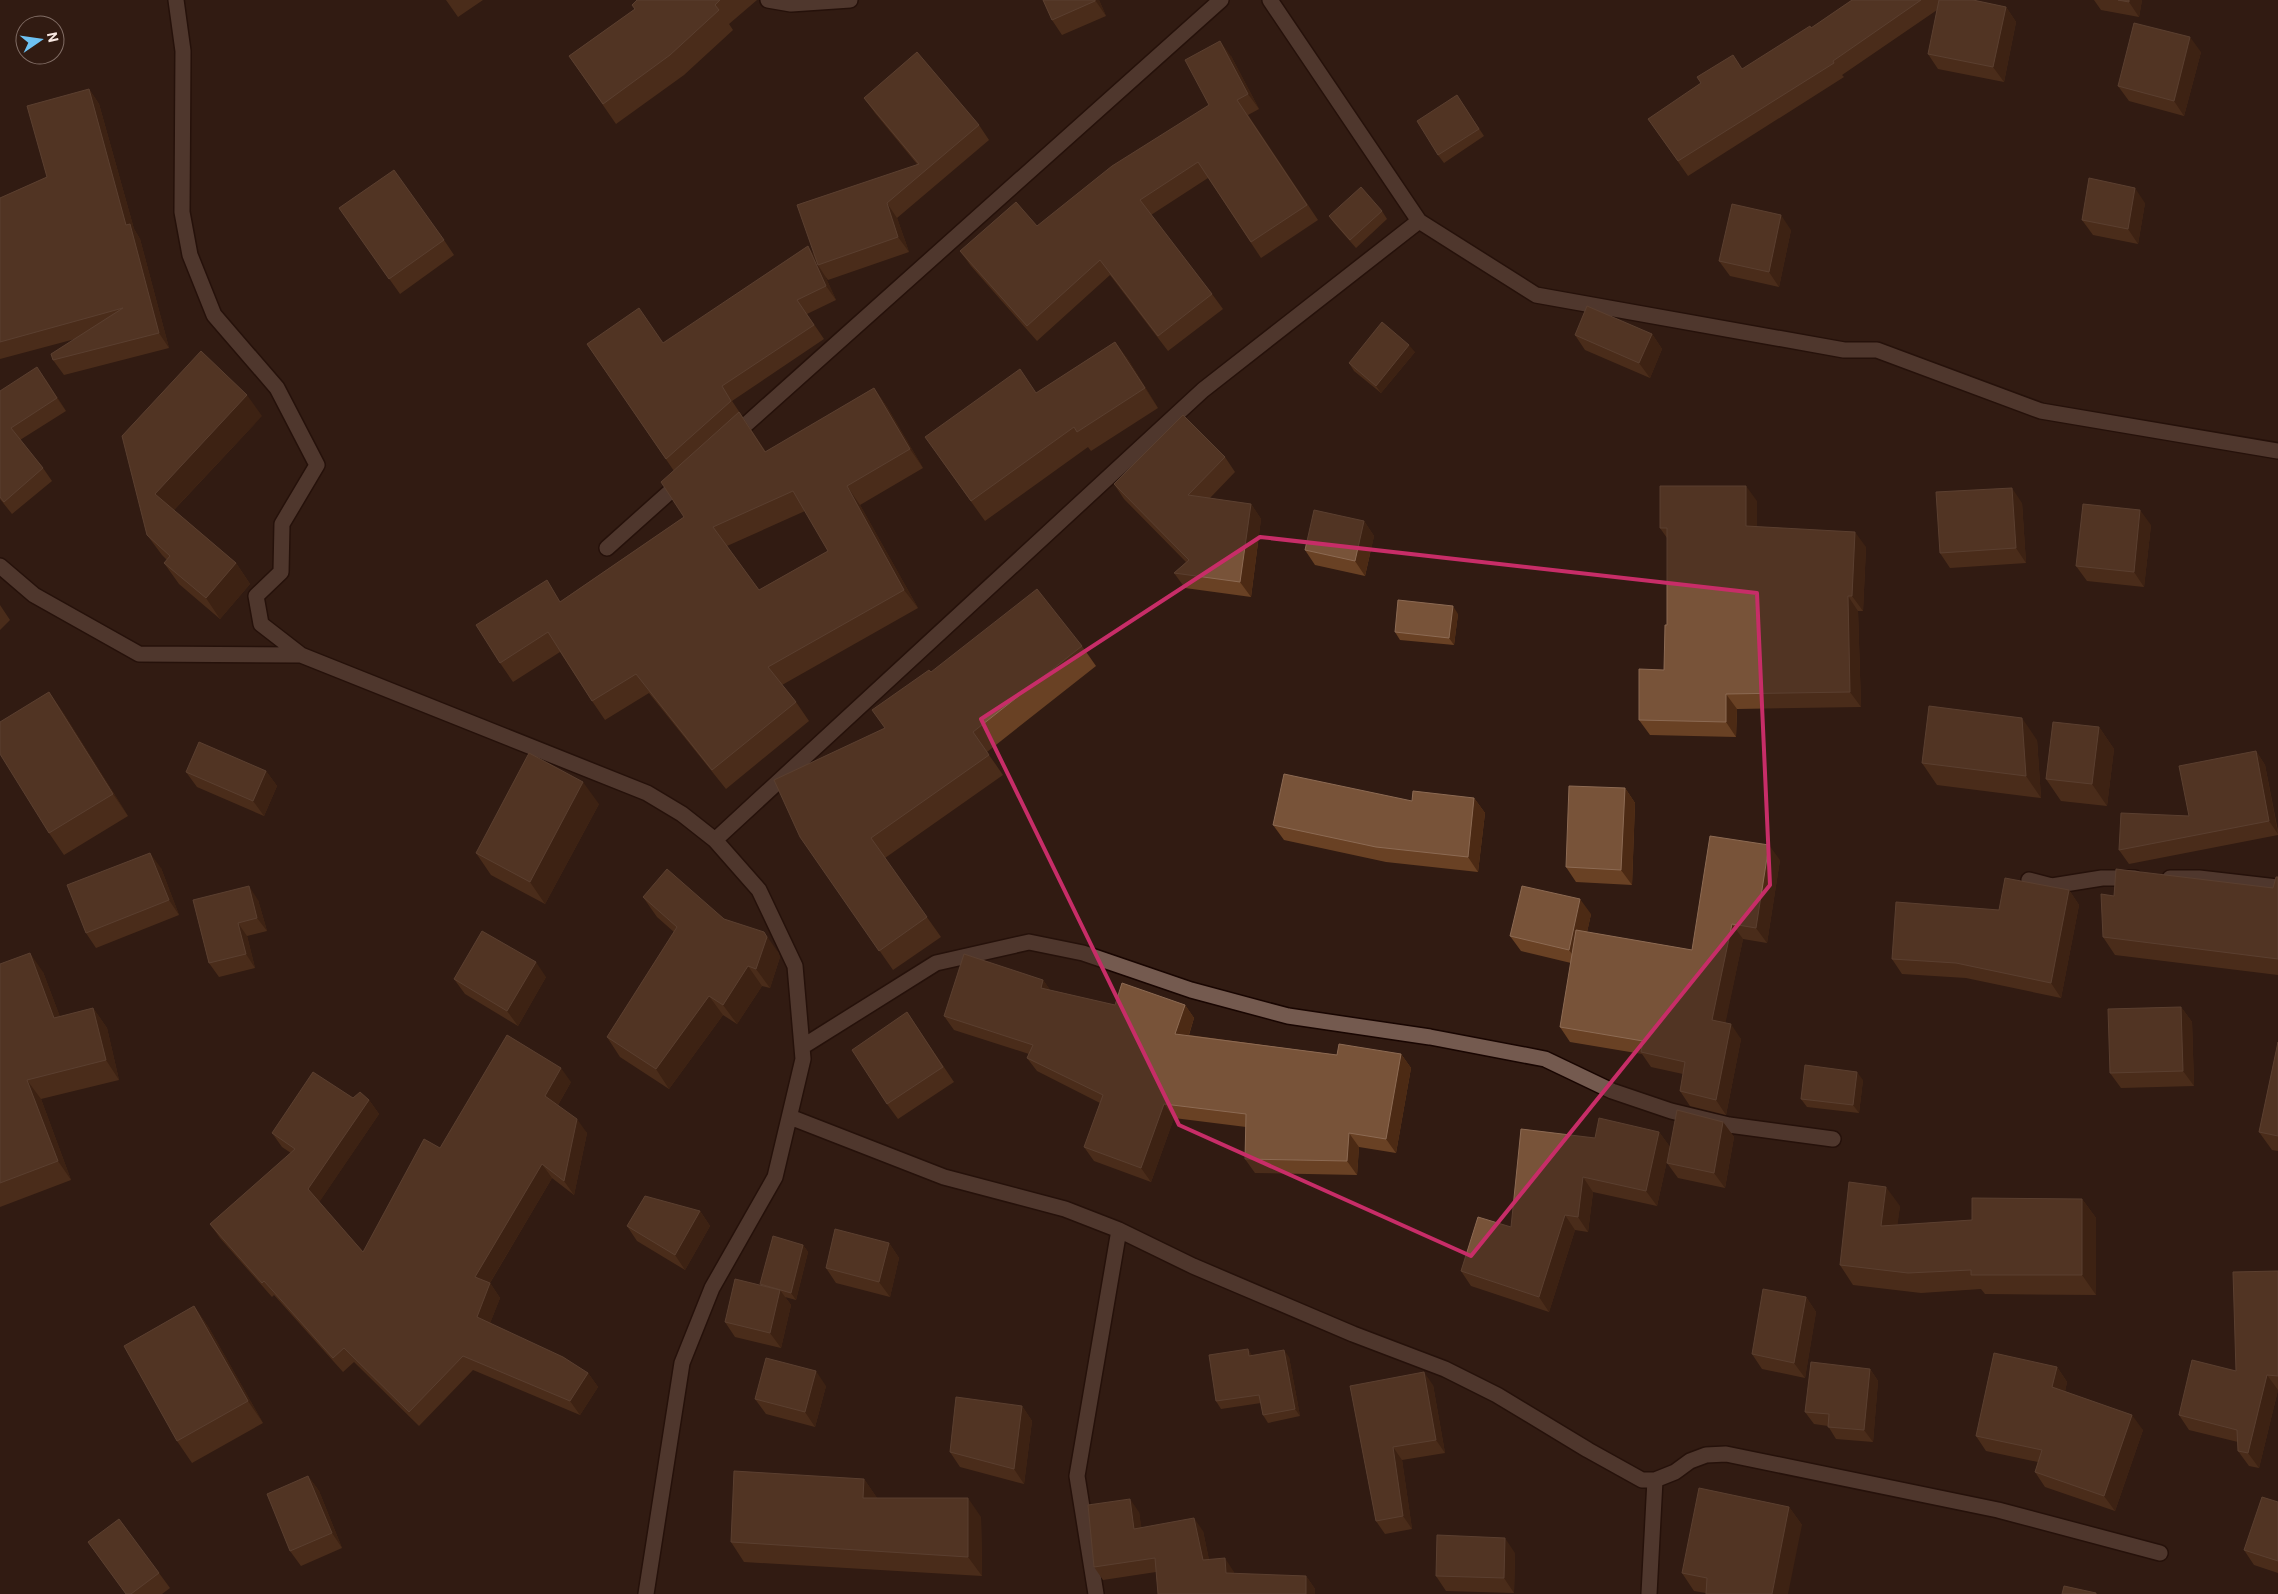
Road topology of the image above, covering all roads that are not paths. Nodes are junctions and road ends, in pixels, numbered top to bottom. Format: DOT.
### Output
graph roads {
  1 [pos="176,0"];
  2 [pos="768,0"];
  3 [pos="850,0"];
  4 [pos="1221,0"];
  5 [pos="1270,0"];
  6 [pos="1419,221"];
  7 [pos="718,449"];
  8 [pos="2278,451"];
  9 [pos="696,469"];
  10 [pos="607,548"];
  11 [pos="0,566"];
  12 [pos="301,655"];
  13 [pos="715,840"];
  14 [pos="2028,880"];
  15 [pos="2278,887"];
  16 [pos="802,1047"];
  17 [pos="790,1117"];
  18 [pos="1833,1139"];
  19 [pos="1119,1230"];
  20 [pos="1655,1480"];
  21 [pos="2160,1553"];
  22 [pos="646,1594"];
  23 [pos="1096,1594"];
  24 [pos="1649,1594"];
  1 -- 12 [label="street"];
  2 -- 3 [label="street"];
  4 -- 7 [label="street"];
  5 -- 6 [label="street"];
  6 -- 8 [label="street"];
  6 -- 13 [label="street"];
  9 -- 10 [label="street"];
  11 -- 12 [label="street"];
  12 -- 13 [label="street"];
  13 -- 16 [label="street"];
  14 -- 15 [label="street"];
  16 -- 17 [label="street"];
  16 -- 18 [label="street"];
  17 -- 19 [label="street"];
  17 -- 22 [label="street"];
  19 -- 20 [label="street"];
  19 -- 23 [label="street"];
  20 -- 21 [label="street"];
  20 -- 24 [label="street"];
}
